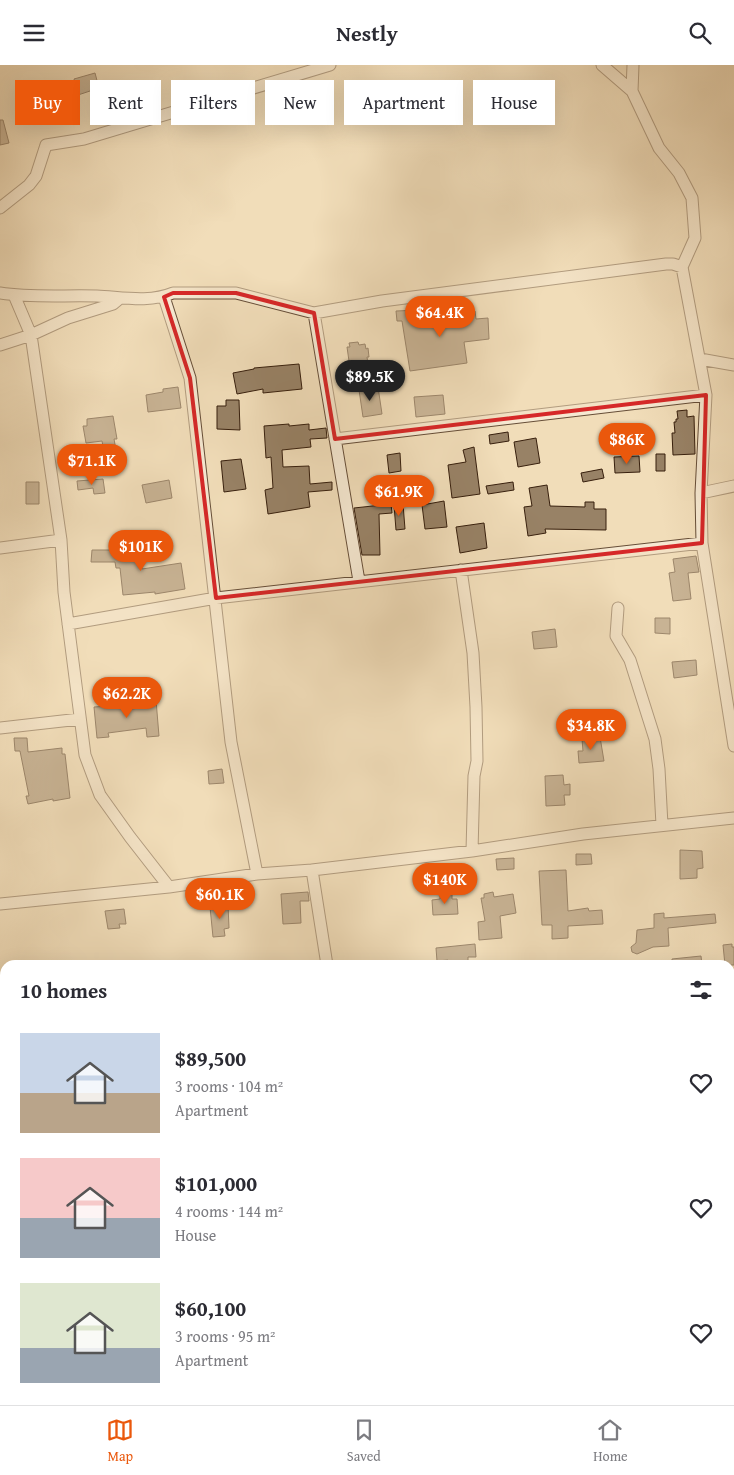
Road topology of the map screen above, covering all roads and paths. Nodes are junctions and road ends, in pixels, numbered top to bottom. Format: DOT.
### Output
graph roads {
  1 [pos="330,65"];
  2 [pos="602,65"];
  3 [pos="633,65"];
  4 [pos="632,91"];
  5 [pos="0,208"];
  6 [pos="682,267"];
  7 [pos="0,293"];
  8 [pos="14,295"];
  9 [pos="164,297"];
  10 [pos="119,299"];
  11 [pos="314,313"];
  12 [pos="31,335"];
  13 [pos="0,345"];
  14 [pos="700,359"];
  15 [pos="734,365"];
  16 [pos="706,395"];
  17 [pos="335,439"];
  18 [pos="734,486"];
  19 [pos="701,493"];
  20 [pos="61,540"];
  21 [pos="702,543"];
  22 [pos="0,549"];
  23 [pos="461,570"];
  24 [pos="359,581"];
  25 [pos="216,598"];
  26 [pos="618,608"];
  27 [pos="68,623"];
  28 [pos="80,719"];
  29 [pos="0,728"];
  30 [pos="734,746"];
  31 [pos="734,818"];
  32 [pos="662,825"];
  33 [pos="472,851"];
  34 [pos="312,870"];
  35 [pos="257,874"];
  36 [pos="169,887"];
  37 [pos="0,903"];
  38 [pos="326,960"];
  1 -- 5 [label="street"];
  2 -- 4 [label="street"];
  3 -- 4 [label="street"];
  4 -- 6 [label="street"];
  6 -- 11 [label="street"];
  6 -- 14 [label="street"];
  7 -- 8 [label="street"];
  8 -- 10 [label="street"];
  8 -- 12 [label="street"];
  9 -- 10 [label="street"];
  9 -- 11 [label="street"];
  9 -- 25 [label="street"];
  10 -- 12 [label="street"];
  11 -- 17 [label="street"];
  12 -- 13 [label="street"];
  12 -- 20 [label="street"];
  14 -- 15 [label="street"];
  14 -- 16 [label="street"];
  16 -- 17 [label="street"];
  16 -- 19 [label="street"];
  17 -- 24 [label="street"];
  18 -- 19 [label="street"];
  19 -- 21 [label="street"];
  20 -- 22 [label="street"];
  20 -- 27 [label="street"];
  21 -- 23 [label="street"];
  21 -- 30 [label="street"];
  23 -- 24 [label="street"];
  23 -- 33 [label="street"];
  24 -- 25 [label="street"];
  25 -- 27 [label="street"];
  25 -- 35 [label="street"];
  26 -- 32 [label="street"];
  27 -- 28 [label="street"];
  28 -- 29 [label="street"];
  28 -- 36 [label="street"];
  31 -- 32 [label="street"];
  32 -- 33 [label="street"];
  33 -- 34 [label="street"];
  34 -- 35 [label="street"];
  34 -- 38 [label="street"];
  35 -- 36 [label="street"];
  36 -- 37 [label="street"];
}
